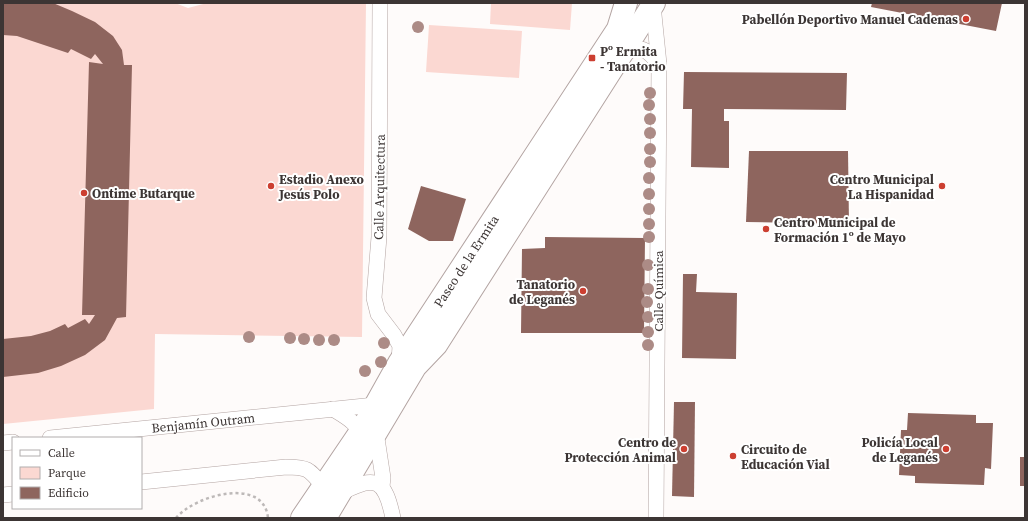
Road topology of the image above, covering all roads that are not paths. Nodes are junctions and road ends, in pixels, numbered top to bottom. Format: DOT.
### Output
graph roads {
  1 [pos="380,3"];
  2 [pos="626,3"];
  3 [pos="653,4"];
  4 [pos="622,55"];
  5 [pos="659,64"];
  6 [pos="399,363"];
  7 [pos="376,405"];
  8 [pos="333,409"];
  9 [pos="368,432"];
  10 [pos="60,437"];
  11 [pos="142,482"];
  12 [pos="382,486"];
  13 [pos="332,489"];
  14 [pos="302,518"];
  15 [pos="325,518"];
  16 [pos="393,518"];
  17 [pos="656,518"];
  1 -- 6 [label="street, Calle Arquitectura"];
  2 -- 6 [label="main road, Paseo de la Ermita"];
  3 -- 4 [label="main road, Paseo de la Ermita"];
  3 -- 5 [label="street, Calle Química"];
  4 -- 5 [label="street"];
  4 -- 9 [label="main road, Paseo de la Ermita"];
  5 -- 17 [label="street, Calle Química"];
  6 -- 7 [label="main road, Paseo de la Ermita"];
  7 -- 8 [label="street, Benjamín Outram"];
  7 -- 9 [label="main road, Paseo de la Ermita"];
  8 -- 9 [label="street"];
  8 -- 10 [label="street, Benjamín Outram"];
  9 -- 12 [label="street"];
  9 -- 13 [label="main road, Paseo de la Ermita"];
  9 -- 13 [label="main road, Paseo de la Ermita"];
  11 -- 13 [label="street"];
  12 -- 13 [label="street"];
  12 -- 16 [label="street"];
  13 -- 14 [label="main road, Paseo de la Ermita"];
  13 -- 15 [label="main road, Paseo de la Ermita"];
}
